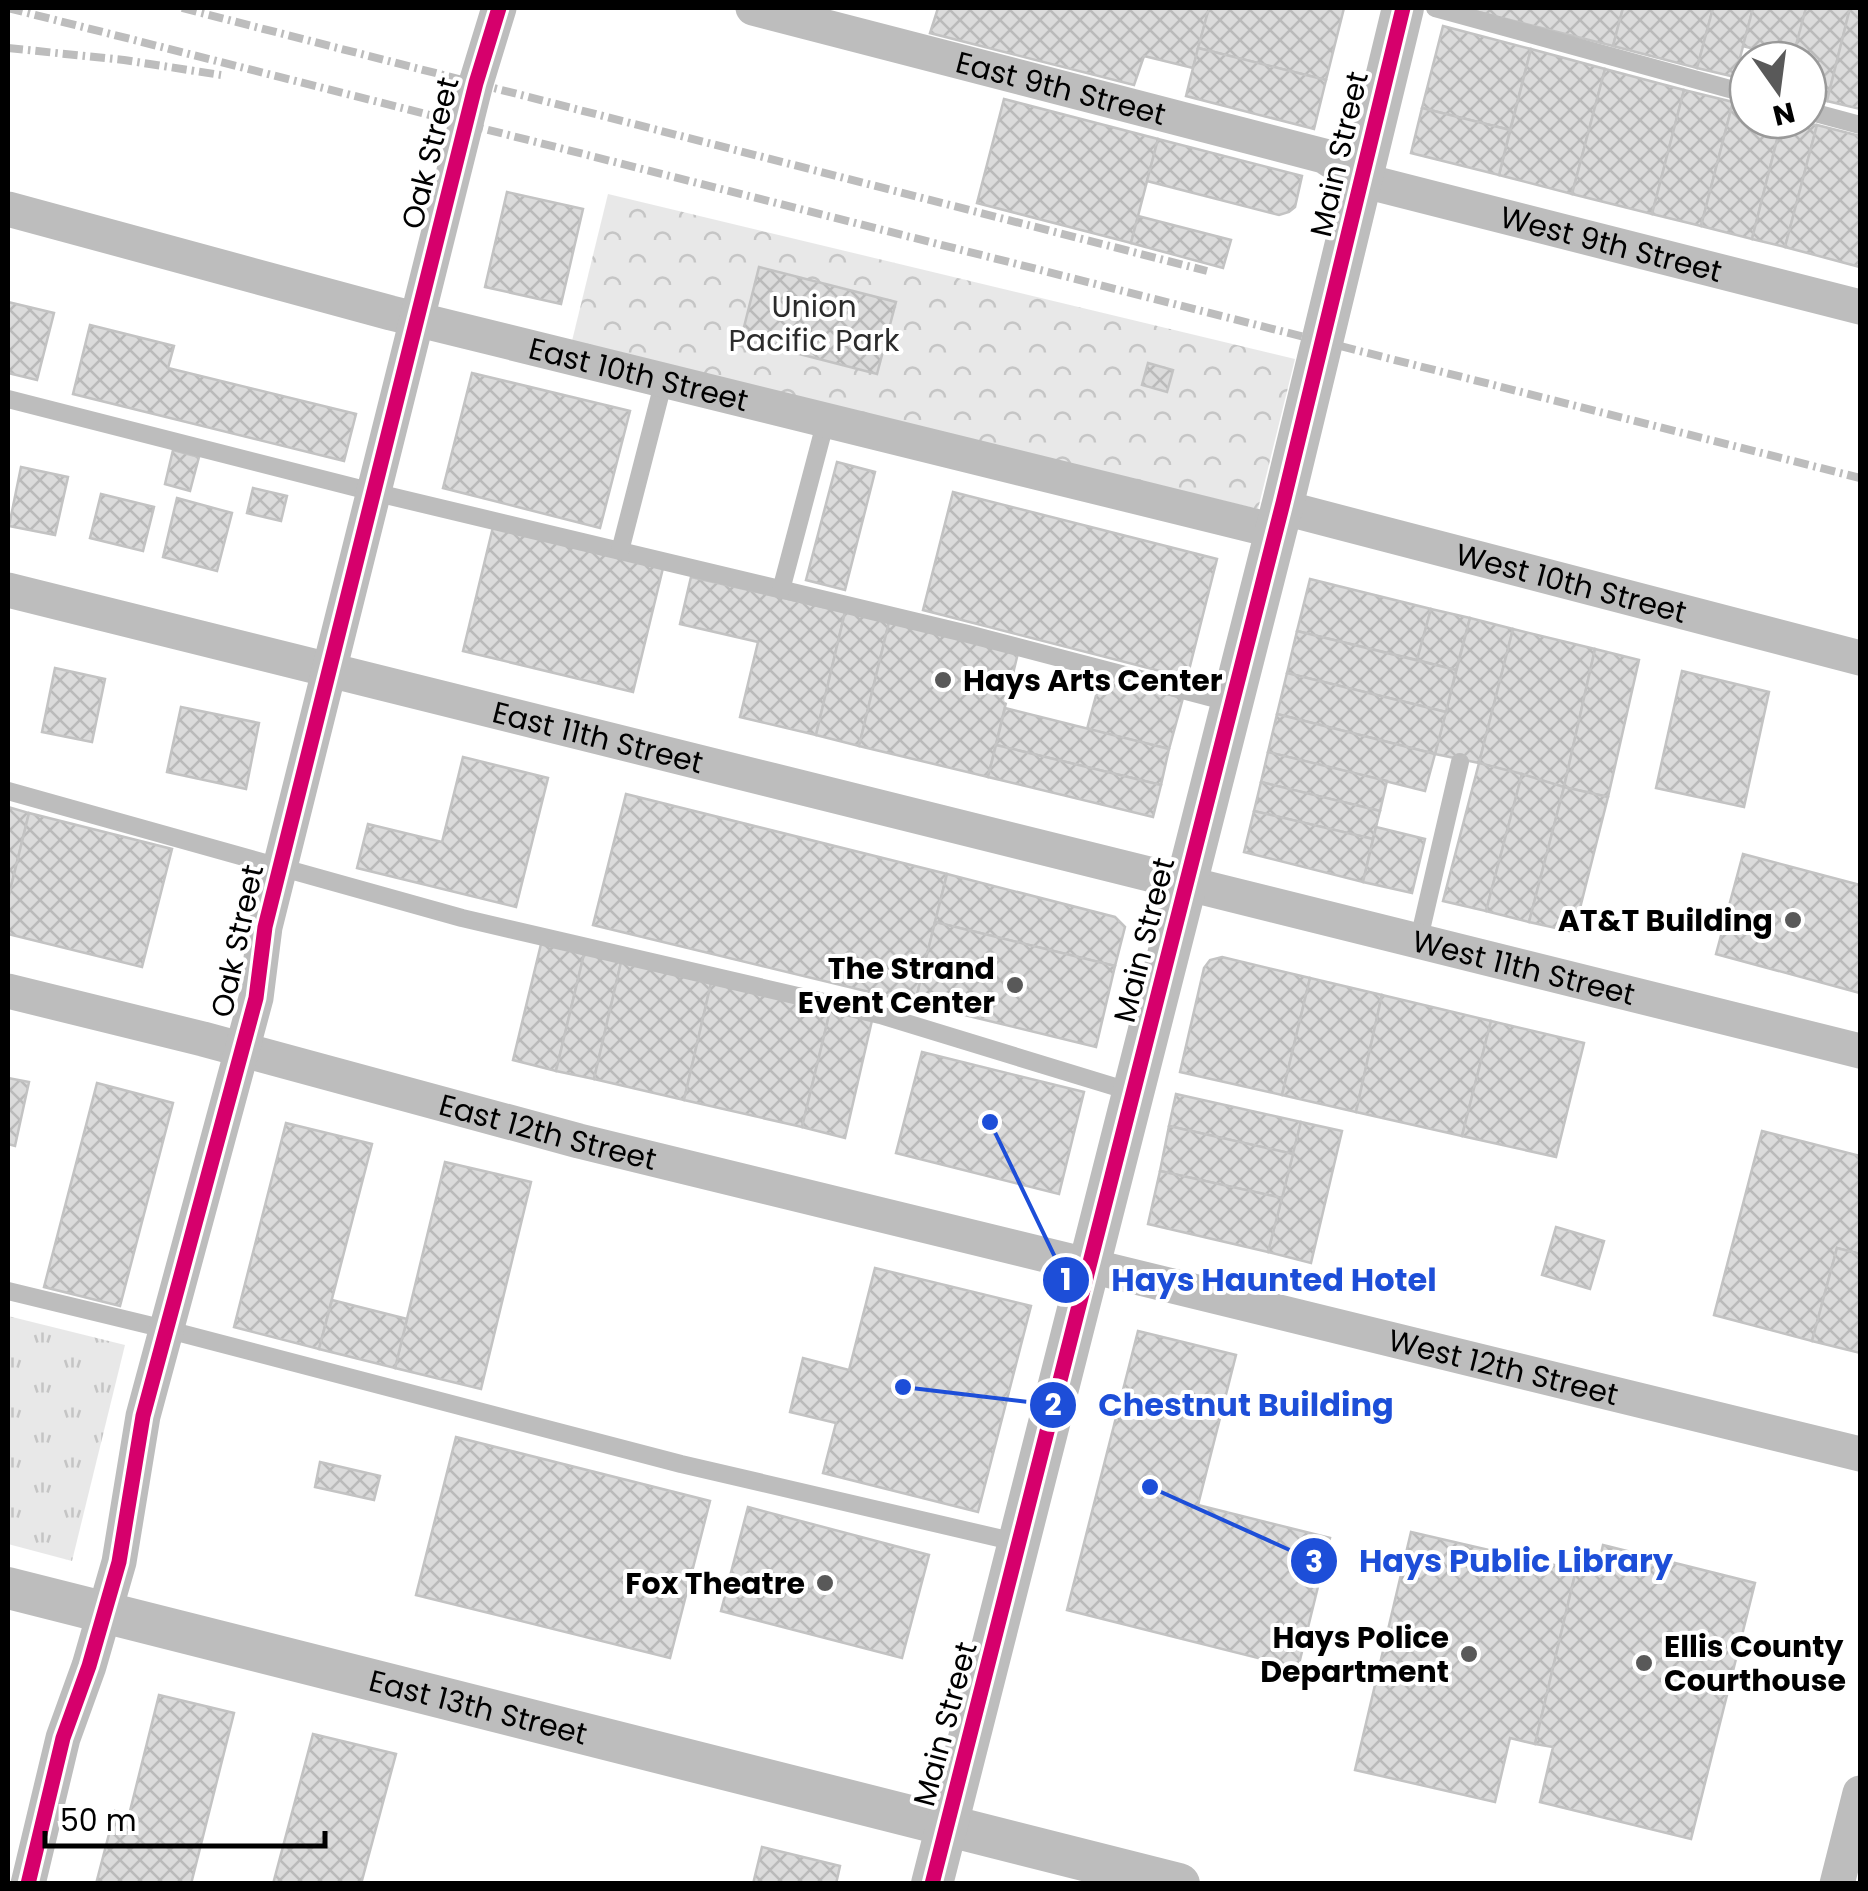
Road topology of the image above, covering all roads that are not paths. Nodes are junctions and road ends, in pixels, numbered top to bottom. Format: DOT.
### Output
graph roads {
  1 [pos="500,8"];
  2 [pos="753,8"];
  3 [pos="1402,8"];
  4 [pos="1435,8"];
  5 [pos="1728,89"];
  6 [pos="1828,117"];
  7 [pos="1860,126"];
  8 [pos="1361,180"];
  9 [pos="8,209"];
  10 [pos="1860,307"];
  11 [pos="416,319"];
  12 [pos="664,380"];
  13 [pos="8,399"];
  14 [pos="826,420"];
  15 [pos="373,492"];
  16 [pos="1278,519"];
  17 [pos="620,551"];
  18 [pos="8,590"];
  19 [pos="780,590"];
  20 [pos="1860,658"];
  21 [pos="328,672"];
  22 [pos="1232,703"];
  23 [pos="1460,762"];
  24 [pos="8,791"];
  25 [pos="280,867"];
  26 [pos="1186,885"];
  27 [pos="1418,943"];
  28 [pos="8,991"];
  29 [pos="242,1050"];
  30 [pos="1860,1052"];
  31 [pos="1134,1093"];
  32 [pos="1090,1264"];
  33 [pos="8,1291"];
  34 [pos="165,1329"];
  35 [pos="1860,1454"];
  36 [pos="1020,1543"];
  37 [pos="8,1588"];
  38 [pos="104,1614"];
  39 [pos="1860,1794"];
  40 [pos="947,1826"];
  41 [pos="28,1884"];
  42 [pos="932,1884"];
  43 [pos="1179,1884"];
  44 [pos="1837,1884"];
  1 -- 11 [label="street, Oak Street"];
  2 -- 8 [label="street, East 9th Street"];
  3 -- 8 [label="street, Main Street"];
  4 -- 5 [label="lane"];
  6 -- 7 [label="lane"];
  8 -- 10 [label="street, West 9th Street"];
  8 -- 16 [label="street, Main Street"];
  9 -- 11 [label="street, East 10th Street"];
  11 -- 12 [label="street, East 10th Street"];
  11 -- 15 [label="street, Oak Street"];
  12 -- 14 [label="street, East 10th Street"];
  12 -- 17 [label="lane"];
  13 -- 15 [label="lane"];
  14 -- 16 [label="street, East 10th Street"];
  14 -- 19 [label="lane"];
  15 -- 17 [label="lane"];
  15 -- 21 [label="street, Oak Street"];
  16 -- 20 [label="street, West 10th Street"];
  16 -- 22 [label="street, Main Street"];
  17 -- 19 [label="lane"];
  18 -- 21 [label="street, East 11th Street"];
  19 -- 22 [label="lane"];
  21 -- 25 [label="street, Oak Street"];
  21 -- 26 [label="street, East 11th Street"];
  22 -- 26 [label="street, Main Street"];
  23 -- 27 [label="lane"];
  24 -- 25 [label="lane"];
  25 -- 29 [label="street, Oak Street"];
  25 -- 31 [label="lane"];
  26 -- 27 [label="street, West 11th Street"];
  26 -- 31 [label="street, Main Street"];
  27 -- 30 [label="street, West 11th Street"];
  28 -- 29 [label="street, East 12th Street"];
  29 -- 32 [label="street, East 12th Street"];
  29 -- 34 [label="street, Oak Street"];
  31 -- 32 [label="street, Main Street"];
  32 -- 35 [label="street, West 12th Street"];
  32 -- 36 [label="street, Main Street"];
  33 -- 34 [label="lane"];
  34 -- 36 [label="lane"];
  34 -- 38 [label="street, Oak Street"];
  36 -- 40 [label="street, Main Street"];
  37 -- 38 [label="street, East 13th Street"];
  38 -- 40 [label="street, East 13th Street"];
  38 -- 41 [label="street, Oak Street"];
  39 -- 44 [label="street"];
  40 -- 42 [label="street, Main Street"];
  40 -- 43 [label="street, East 13th Street"];
}
